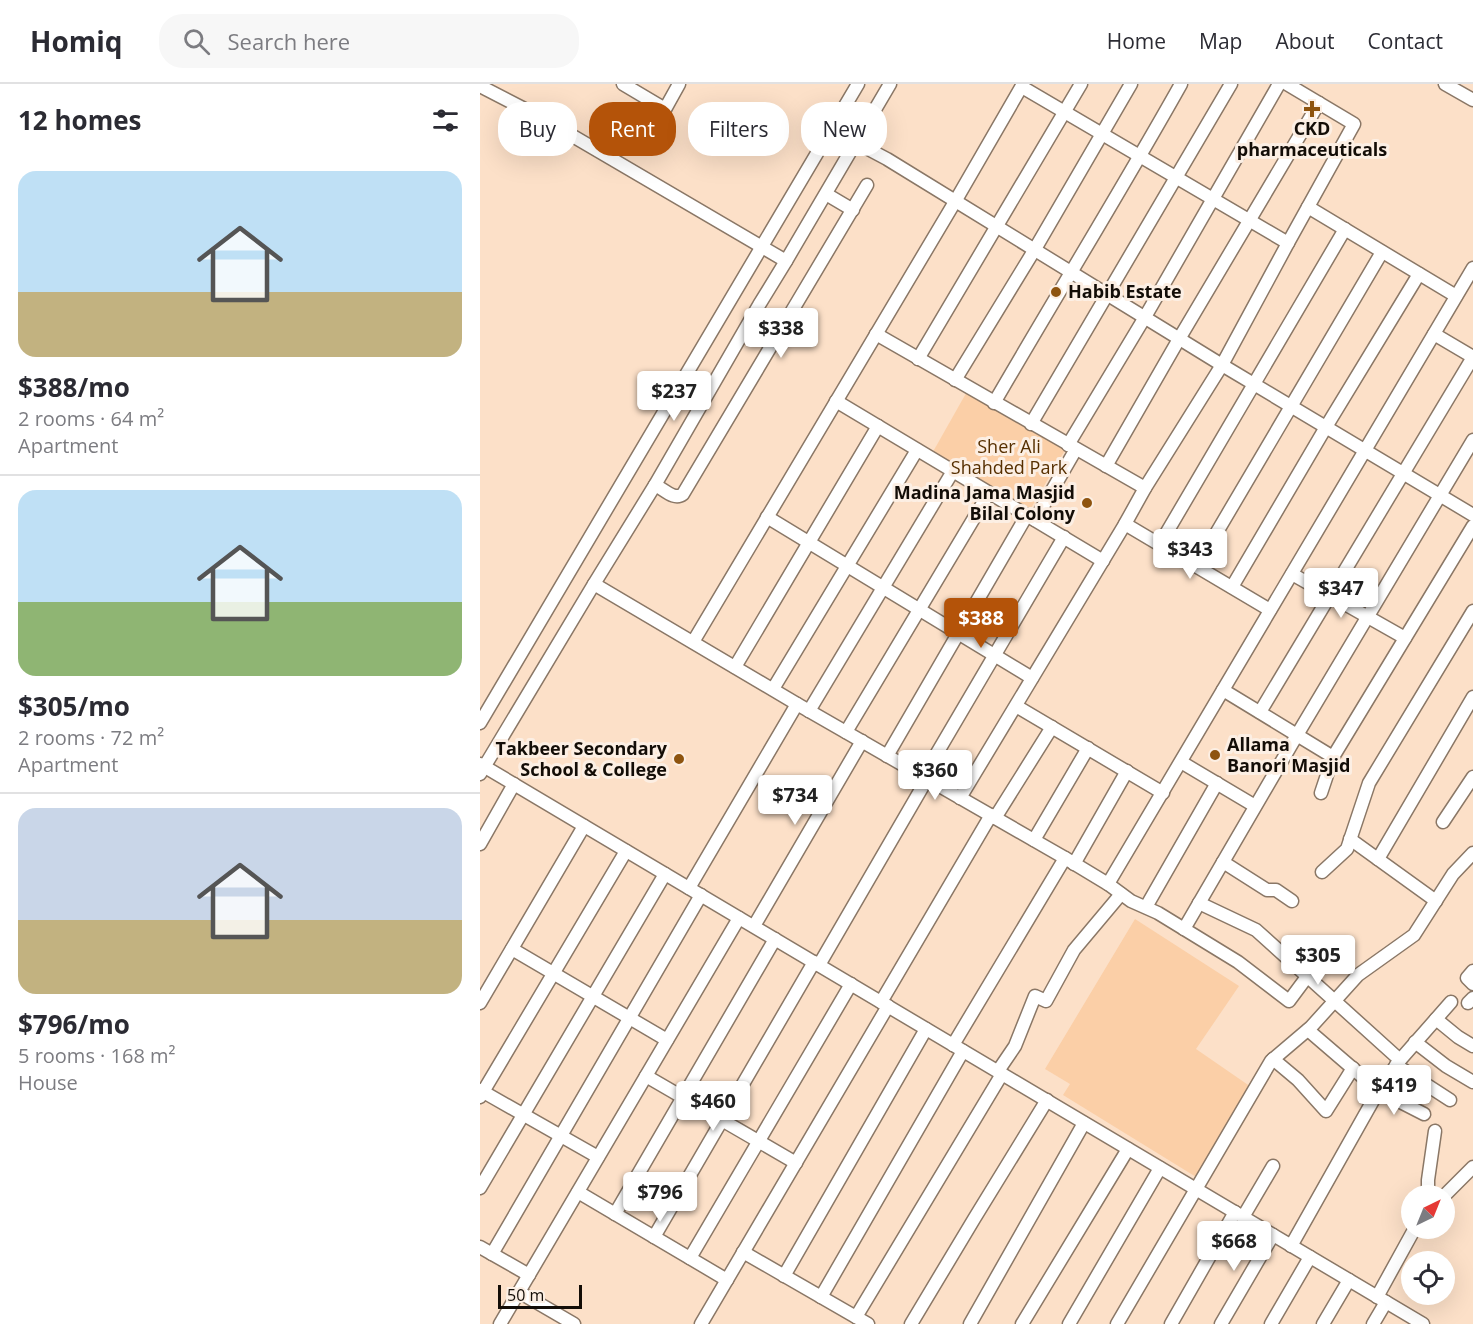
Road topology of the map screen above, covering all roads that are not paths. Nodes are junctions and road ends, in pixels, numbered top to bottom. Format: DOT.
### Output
graph roads {
  1 [pos="623,84"];
  2 [pos="679,84"];
  3 [pos="858,84"];
  4 [pos="890,84"];
  5 [pos="1081,84"];
  6 [pos="1131,84"];
  7 [pos="1181,84"];
  8 [pos="1231,84"];
  9 [pos="1279,84"];
  10 [pos="1287,84"];
  11 [pos="1445,84"];
  12 [pos="1023,85"];
  13 [pos="480,86"];
  14 [pos="1473,100"];
  15 [pos="653,102"];
  16 [pos="669,102"];
  17 [pos="879,102"];
  18 [pos="1319,103"];
  19 [pos="1064,112"];
  20 [pos="1102,134"];
  21 [pos="847,156"];
  22 [pos="881,156"];
  23 [pos="1140,156"];
  24 [pos="1177,177"];
  25 [pos="867,185"];
  26 [pos="826,194"];
  27 [pos="1214,199"];
  28 [pos="956,200"];
  29 [pos="845,205"];
  30 [pos="1308,207"];
  31 [pos="1250,220"];
  32 [pos="998,226"];
  33 [pos="1345,230"];
  34 [pos="1288,243"];
  35 [pos="763,247"];
  36 [pos="1035,249"];
  37 [pos="1382,252"];
  38 [pos="786,261"];
  39 [pos="1473,268"];
  40 [pos="1070,272"];
  41 [pos="1419,274"];
  42 [pos="1108,294"];
  43 [pos="1456,296"];
  44 [pos="1145,317"];
  45 [pos="876,334"];
  46 [pos="1434,334"];
  47 [pos="1179,339"];
  48 [pos="1473,357"];
  49 [pos="918,359"];
  50 [pos="1222,365"];
  51 [pos="956,380"];
  52 [pos="1253,384"];
  53 [pos="836,401"];
  54 [pos="994,403"];
  55 [pos="1291,406"];
  56 [pos="1031,424"];
  57 [pos="878,426"];
  58 [pos="1326,427"];
  59 [pos="1473,440"];
  60 [pos="1072,447"];
  61 [pos="918,450"];
  62 [pos="1365,450"];
  63 [pos="1106,466"];
  64 [pos="953,471"];
  65 [pos="1402,473"];
  66 [pos="658,486"];
  67 [pos="1145,488"];
  68 [pos="989,493"];
  69 [pos="1440,496"];
  70 [pos="1473,515"];
  71 [pos="767,517"];
  72 [pos="1031,518"];
  73 [pos="1125,524"];
  74 [pos="1473,526"];
  75 [pos="1064,537"];
  76 [pos="809,543"];
  77 [pos="1160,544"];
  78 [pos="1103,561"];
  79 [pos="847,566"];
  80 [pos="1197,566"];
  81 [pos="1292,574"];
  82 [pos="594,584"];
  83 [pos="1232,587"];
  84 [pos="883,588"];
  85 [pos="1330,595"];
  86 [pos="919,609"];
  87 [pos="1270,610"];
  88 [pos="1473,611"];
  89 [pos="1367,617"];
  90 [pos="958,633"];
  91 [pos="1405,638"];
  92 [pos="693,642"];
  93 [pos="994,655"];
  94 [pos="735,667"];
  95 [pos="1032,678"];
  96 [pos="772,689"];
  97 [pos="1223,690"];
  98 [pos="1473,697"];
  99 [pos="797,704"];
  100 [pos="1016,705"];
  101 [pos="809,711"];
  102 [pos="1260,712"];
  103 [pos="1468,717"];
  104 [pos="480,723"];
  105 [pos="1052,727"];
  106 [pos="846,732"];
  107 [pos="1297,735"];
  108 [pos="862,741"];
  109 [pos="1088,748"];
  110 [pos="887,756"];
  111 [pos="1333,757"];
  112 [pos="1181,762"];
  113 [pos="482,768"];
  114 [pos="1127,771"];
  115 [pos="1473,777"];
  116 [pos="925,778"];
  117 [pos="1217,783"];
  118 [pos="514,784"];
  119 [pos="1163,792"];
  120 [pos="1321,793"];
  121 [pos="960,798"];
  122 [pos="1255,806"];
  123 [pos="993,817"];
  124 [pos="1443,822"];
  125 [pos="584,826"];
  126 [pos="1034,840"];
  127 [pos="1350,840"];
  128 [pos="480,844"];
  129 [pos="626,850"];
  130 [pos="1473,853"];
  131 [pos="1377,859"];
  132 [pos="1070,861"];
  133 [pos="1223,862"];
  134 [pos="1322,872"];
  135 [pos="665,874"];
  136 [pos="1108,884"];
  137 [pos="689,888"];
  138 [pos="1121,894"];
  139 [pos="701,895"];
  140 [pos="1292,901"];
  141 [pos="1436,901"];
  142 [pos="1199,903"];
  143 [pos="1146,907"];
  144 [pos="739,918"];
  145 [pos="754,926"];
  146 [pos="1184,929"];
  147 [pos="775,939"];
  148 [pos="512,949"];
  149 [pos="1324,954"];
  150 [pos="816,964"];
  151 [pos="1473,971"];
  152 [pos="553,974"];
  153 [pos="1307,976"];
  154 [pos="851,984"];
  155 [pos="1473,984"];
  156 [pos="592,997"];
  157 [pos="1335,1001"];
  158 [pos="1451,1002"];
  159 [pos="480,1003"];
  160 [pos="884,1004"];
  161 [pos="629,1018"];
  162 [pos="1436,1019"];
  163 [pos="926,1029"];
  164 [pos="1308,1030"];
  165 [pos="667,1040"];
  166 [pos="1415,1042"];
  167 [pos="1473,1046"];
  168 [pos="958,1048"];
  169 [pos="1273,1059"];
  170 [pos="1398,1062"];
  171 [pos="1353,1068"];
  172 [pos="1000,1073"];
  173 [pos="646,1076"];
  174 [pos="1473,1082"];
  175 [pos="1379,1091"];
  176 [pos="481,1093"];
  177 [pos="683,1097"];
  178 [pos="1047,1100"];
  179 [pos="1450,1100"];
  180 [pos="1424,1114"];
  181 [pos="523,1115"];
  182 [pos="722,1120"];
  183 [pos="1084,1123"];
  184 [pos="1435,1131"];
  185 [pos="561,1136"];
  186 [pos="759,1141"];
  187 [pos="1128,1149"];
  188 [pos="598,1157"];
  189 [pos="796,1163"];
  190 [pos="1273,1166"];
  191 [pos="1473,1167"];
  192 [pos="1160,1168"];
  193 [pos="1429,1185"];
  194 [pos="1455,1185"];
  195 [pos="480,1188"];
  196 [pos="1196,1189"];
  197 [pos="578,1192"];
  198 [pos="615,1214"];
  199 [pos="1239,1215"];
  200 [pos="1273,1235"];
  201 [pos="654,1237"];
  202 [pos="1410,1239"];
  203 [pos="1291,1246"];
  204 [pos="480,1247"];
  205 [pos="743,1252"];
  206 [pos="492,1254"];
  207 [pos="1310,1257"];
  208 [pos="690,1258"];
  209 [pos="528,1275"];
  210 [pos="784,1276"];
  211 [pos="727,1280"];
  212 [pos="1348,1280"];
  213 [pos="519,1292"];
  214 [pos="821,1297"];
  215 [pos="1381,1299"];
  216 [pos="856,1317"];
  217 [pos="703,1323"];
  218 [pos="500,1324"];
  219 [pos="574,1324"];
  220 [pos="868,1324"];
  221 [pos="911,1324"];
  222 [pos="970,1324"];
  223 [pos="1023,1324"];
  224 [pos="1070,1324"];
  225 [pos="1117,1324"];
  226 [pos="1171,1324"];
  227 [pos="1221,1324"];
  228 [pos="1271,1324"];
  229 [pos="1323,1324"];
  230 [pos="1373,1324"];
  231 [pos="1422,1324"];
  1 -- 15 [label="street"];
  2 -- 16 [label="street"];
  3 -- 35 [label="street"];
  4 -- 17 [label="street"];
  5 -- 19 [label="street"];
  6 -- 20 [label="street"];
  7 -- 23 [label="street"];
  8 -- 24 [label="street"];
  9 -- 27 [label="street"];
  10 -- 18 [label="street"];
  11 -- 14 [label="street"];
  12 -- 19 [label="street"];
  12 -- 28 [label="street"];
  13 -- 35 [label="street"];
  18 -- 30 [label="street"];
  18 -- 31 [label="street"];
  19 -- 20 [label="street"];
  19 -- 32 [label="street"];
  20 -- 23 [label="street"];
  20 -- 36 [label="street"];
  21 -- 26 [label="street"];
  22 -- 28 [label="street"];
  23 -- 24 [label="street"];
  23 -- 40 [label="street"];
  24 -- 27 [label="street"];
  24 -- 42 [label="street"];
  25 -- 29 [label="street"];
  26 -- 29 [label="street"];
  26 -- 38 [label="street"];
  27 -- 31 [label="street"];
  27 -- 44 [label="street"];
  28 -- 32 [label="street"];
  28 -- 45 [label="street"];
  29 -- 66 [label="street"];
  30 -- 33 [label="street"];
  30 -- 34 [label="street"];
  31 -- 34 [label="street"];
  31 -- 47 [label="street"];
  32 -- 36 [label="street"];
  32 -- 49 [label="street"];
  33 -- 37 [label="street"];
  33 -- 52 [label="street"];
  34 -- 50 [label="street"];
  35 -- 38 [label="street"];
  35 -- 104 [label="street"];
  36 -- 40 [label="street"];
  36 -- 51 [label="street"];
  37 -- 41 [label="street"];
  37 -- 55 [label="street"];
  38 -- 66 [label="street"];
  39 -- 43 [label="street"];
  40 -- 42 [label="street"];
  40 -- 54 [label="street"];
  41 -- 43 [label="street"];
  41 -- 58 [label="street"];
  42 -- 44 [label="street"];
  42 -- 56 [label="street"];
  43 -- 46 [label="street"];
  44 -- 47 [label="street"];
  44 -- 60 [label="street"];
  45 -- 49 [label="street"];
  45 -- 53 [label="street"];
  46 -- 48 [label="street"];
  46 -- 62 [label="street"];
  47 -- 50 [label="street"];
  47 -- 63 [label="street"];
  48 -- 65 [label="street"];
  49 -- 51 [label="street"];
  50 -- 52 [label="street"];
  50 -- 67 [label="street"];
  51 -- 54 [label="street"];
  52 -- 55 [label="street"];
  52 -- 77 [label="street"];
  53 -- 57 [label="street"];
  53 -- 71 [label="street"];
  54 -- 56 [label="street"];
  55 -- 58 [label="street"];
  55 -- 80 [label="street"];
  56 -- 60 [label="street"];
  57 -- 61 [label="street"];
  57 -- 76 [label="street"];
  58 -- 62 [label="street"];
  58 -- 83 [label="street"];
  59 -- 69 [label="street"];
  60 -- 63 [label="street"];
  60 -- 72 [label="street"];
  61 -- 64 [label="street"];
  61 -- 79 [label="street"];
  62 -- 65 [label="street"];
  62 -- 81 [label="street"];
  63 -- 67 [label="street"];
  64 -- 68 [label="street"];
  64 -- 84 [label="street"];
  65 -- 69 [label="street"];
  65 -- 85 [label="street"];
  66 -- 82 [label="street"];
  67 -- 73 [label="street"];
  68 -- 72 [label="street"];
  68 -- 86 [label="street"];
  69 -- 70 [label="street"];
  69 -- 89 [label="street"];
  71 -- 76 [label="street"];
  71 -- 92 [label="street"];
  72 -- 75 [label="street"];
  72 -- 90 [label="street"];
  73 -- 77 [label="street"];
  73 -- 78 [label="street"];
  74 -- 91 [label="street"];
  75 -- 78 [label="street"];
  75 -- 93 [label="street"];
  76 -- 79 [label="street"];
  76 -- 94 [label="street"];
  77 -- 80 [label="street"];
  78 -- 95 [label="street"];
  79 -- 84 [label="street"];
  79 -- 96 [label="street"];
  80 -- 83 [label="street"];
  81 -- 85 [label="street"];
  81 -- 87 [label="street"];
  82 -- 92 [label="street"];
  82 -- 113 [label="street"];
  83 -- 87 [label="street"];
  84 -- 86 [label="street"];
  84 -- 101 [label="street"];
  85 -- 89 [label="street"];
  85 -- 102 [label="street"];
  86 -- 90 [label="street"];
  86 -- 106 [label="street"];
  87 -- 97 [label="street"];
  88 -- 127 [label="street"];
  89 -- 91 [label="street"];
  89 -- 107 [label="street"];
  90 -- 93 [label="street"];
  90 -- 110 [label="street"];
  91 -- 111 [label="street"];
  92 -- 94 [label="street"];
  93 -- 95 [label="street"];
  93 -- 116 [label="street"];
  94 -- 96 [label="street"];
  95 -- 100 [label="street"];
  96 -- 99 [label="street"];
  97 -- 102 [label="street"];
  97 -- 112 [label="street"];
  98 -- 103 [label="street"];
  99 -- 101 [label="street"];
  99 -- 137 [label="street"];
  100 -- 105 [label="street"];
  100 -- 121 [label="street"];
  101 -- 106 [label="street"];
  102 -- 107 [label="street"];
  103 -- 131 [label="street"];
  105 -- 109 [label="street"];
  105 -- 123 [label="street"];
  106 -- 108 [label="street"];
  107 -- 111 [label="street"];
  107 -- 122 [label="street"];
  108 -- 110 [label="street"];
  108 -- 145 [label="street"];
  109 -- 114 [label="street"];
  109 -- 126 [label="street"];
  110 -- 116 [label="street"];
  111 -- 120 [label="street"];
  112 -- 117 [label="street"];
  112 -- 119 [label="street"];
  113 -- 118 [label="street"];
  114 -- 119 [label="street"];
  114 -- 132 [label="street"];
  115 -- 124 [label="street"];
  116 -- 121 [label="street"];
  116 -- 150 [label="street"];
  117 -- 122 [label="street"];
  117 -- 143 [label="street"];
  118 -- 125 [label="street"];
  118 -- 128 [label="street"];
  119 -- 136 [label="street"];
  121 -- 123 [label="street"];
  122 -- 133 [label="street"];
  123 -- 126 [label="street"];
  123 -- 160 [label="street"];
  125 -- 129 [label="street"];
  125 -- 148 [label="street"];
  126 -- 132 [label="street"];
  127 -- 131 [label="street"];
  127 -- 134 [label="street"];
  129 -- 135 [label="street"];
  129 -- 152 [label="street"];
  130 -- 141 [label="street"];
  131 -- 141 [label="street"];
  132 -- 136 [label="street"];
  132 -- 168 [label="street"];
  133 -- 140 [label="street"];
  133 -- 142 [label="street"];
  135 -- 137 [label="street"];
  135 -- 156 [label="street"];
  136 -- 138 [label="street"];
  137 -- 139 [label="street"];
  138 -- 143 [label="street"];
  138 -- 172 [label="street"];
  139 -- 144 [label="street"];
  139 -- 161 [label="street"];
  141 -- 157 [label="street"];
  142 -- 146 [label="street"];
  142 -- 153 [label="street"];
  143 -- 146 [label="street"];
  144 -- 145 [label="street"];
  144 -- 165 [label="street"];
  145 -- 147 [label="street"];
  146 -- 153 [label="street"];
  147 -- 150 [label="street"];
  147 -- 177 [label="street"];
  148 -- 152 [label="street"];
  148 -- 159 [label="street"];
  149 -- 153 [label="street"];
  150 -- 154 [label="street"];
  150 -- 182 [label="street"];
  151 -- 155 [label="street"];
  152 -- 156 [label="street"];
  152 -- 176 [label="street"];
  153 -- 157 [label="street"];
  154 -- 160 [label="street"];
  154 -- 186 [label="street"];
  156 -- 161 [label="street"];
  156 -- 181 [label="street"];
  157 -- 164 [label="street"];
  157 -- 170 [label="street"];
  158 -- 162 [label="street"];
  160 -- 163 [label="street"];
  160 -- 189 [label="street"];
  161 -- 165 [label="street"];
  161 -- 185 [label="street"];
  162 -- 166 [label="street"];
  162 -- 167 [label="street"];
  163 -- 168 [label="street"];
  163 -- 210 [label="street"];
  164 -- 169 [label="street"];
  164 -- 171 [label="street"];
  165 -- 173 [label="street"];
  166 -- 170 [label="street"];
  166 -- 174 [label="street"];
  168 -- 172 [label="street"];
  168 -- 214 [label="street"];
  169 -- 171 [label="street"];
  169 -- 196 [label="street"];
  170 -- 175 [label="street"];
  170 -- 179 [label="street"];
  171 -- 175 [label="street"];
  172 -- 178 [label="street"];
  172 -- 216 [label="street"];
  173 -- 177 [label="street"];
  173 -- 188 [label="street"];
  175 -- 180 [label="street"];
  175 -- 203 [label="street"];
  176 -- 181 [label="street"];
  177 -- 182 [label="street"];
  177 -- 198 [label="street"];
  178 -- 183 [label="street"];
  178 -- 221 [label="street"];
  181 -- 185 [label="street"];
  181 -- 195 [label="street"];
  182 -- 186 [label="street"];
  182 -- 201 [label="street"];
  183 -- 187 [label="street"];
  183 -- 222 [label="street"];
  184 -- 193 [label="street"];
  185 -- 188 [label="street"];
  185 -- 206 [label="street"];
  186 -- 189 [label="street"];
  186 -- 208 [label="street"];
  187 -- 192 [label="street"];
  187 -- 223 [label="street"];
  188 -- 197 [label="street"];
  189 -- 205 [label="street"];
  190 -- 199 [label="street"];
  191 -- 194 [label="street"];
  192 -- 196 [label="street"];
  192 -- 224 [label="street"];
  196 -- 199 [label="street"];
  196 -- 225 [label="street"];
  197 -- 198 [label="street"];
  197 -- 209 [label="street"];
  198 -- 201 [label="street"];
  199 -- 200 [label="street"];
  199 -- 226 [label="street"];
  200 -- 203 [label="street"];
  200 -- 227 [label="street"];
  201 -- 208 [label="street"];
  202 -- 215 [label="street"];
  203 -- 207 [label="street"];
  204 -- 206 [label="street"];
  205 -- 210 [label="street"];
  205 -- 211 [label="street"];
  206 -- 209 [label="street"];
  207 -- 212 [label="street"];
  207 -- 228 [label="street"];
  208 -- 211 [label="street"];
  209 -- 213 [label="street"];
  210 -- 214 [label="street"];
  211 -- 217 [label="street"];
  212 -- 215 [label="street"];
  212 -- 229 [label="street"];
  213 -- 218 [label="street"];
  213 -- 219 [label="street"];
  214 -- 216 [label="street"];
  215 -- 230 [label="street"];
  215 -- 231 [label="street"];
  216 -- 220 [label="street"];
}
